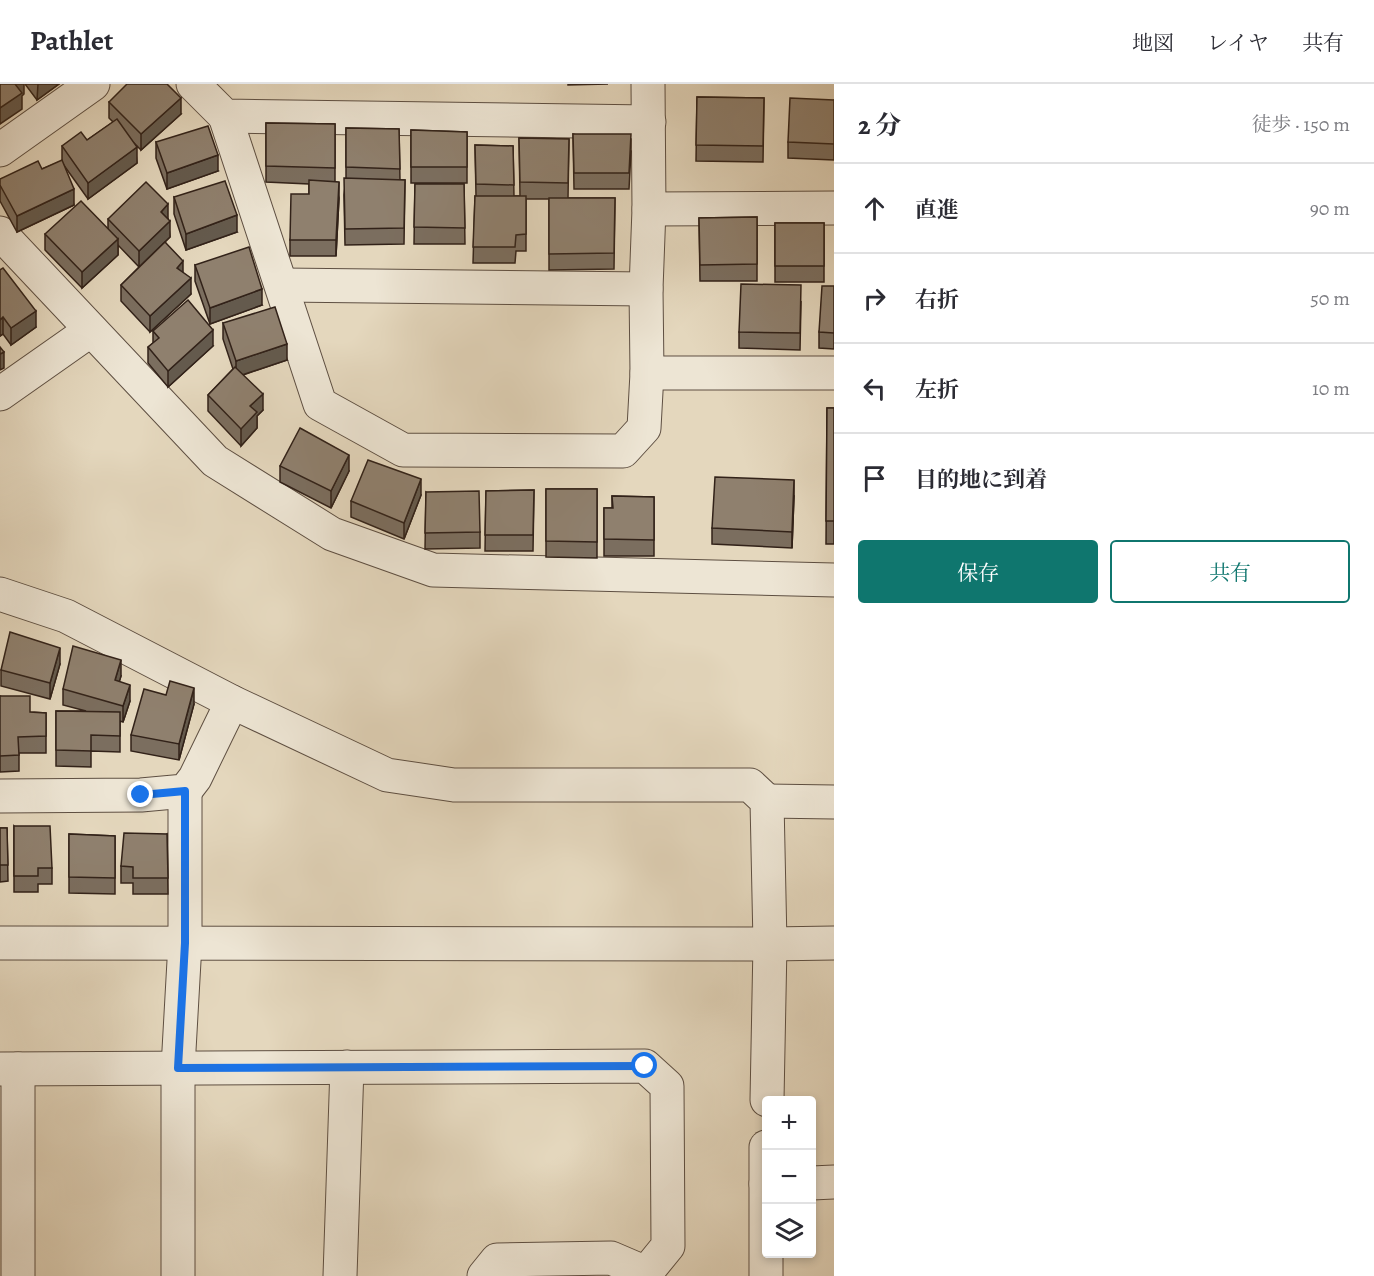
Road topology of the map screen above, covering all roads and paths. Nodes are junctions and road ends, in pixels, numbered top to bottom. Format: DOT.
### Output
graph roads {
  1 [pos="93,84"];
  2 [pos="193,84"];
  3 [pos="648,84"];
  4 [pos="225,116"];
  5 [pos="649,122"];
  6 [pos="0,150"];
  7 [pos="834,208"];
  8 [pos="649,209"];
  9 [pos="0,233"];
  10 [pos="282,285"];
  11 [pos="646,289"];
  12 [pos="91,330"];
  13 [pos="834,373"];
  14 [pos="647,374"];
  15 [pos="0,394"];
  16 [pos="834,580"];
  17 [pos="0,594"];
  18 [pos="232,702"];
  19 [pos="185,791"];
  20 [pos="0,796"];
  21 [pos="767,801"];
  22 [pos="834,802"];
  23 [pos="0,943"];
  24 [pos="185,943"];
  25 [pos="834,943"];
  26 [pos="770,944"];
  27 [pos="347,1067"];
  28 [pos="178,1068"];
  29 [pos="9,1069"];
  30 [pos="767,1096"];
  31 [pos="834,1182"];
  32 [pos="816,1183"];
  33 [pos="766,1204"];
  34 [pos="12,1270"];
  35 [pos="646,1275"];
  36 [pos="178,1276"];
  37 [pos="340,1276"];
  38 [pos="484,1276"];
  39 [pos="766,1276"];
  1 -- 6 [label="street"];
  2 -- 4 [label="street"];
  3 -- 5 [label="street"];
  4 -- 5 [label="street"];
  4 -- 10 [label="street"];
  5 -- 8 [label="street"];
  7 -- 8 [label="street"];
  8 -- 11 [label="street"];
  9 -- 12 [label="street"];
  10 -- 11 [label="street"];
  10 -- 14 [label="street"];
  11 -- 14 [label="street"];
  12 -- 15 [label="street"];
  12 -- 16 [label="street"];
  13 -- 14 [label="street"];
  17 -- 18 [label="street"];
  18 -- 19 [label="street"];
  18 -- 21 [label="street"];
  19 -- 20 [label="street"];
  19 -- 24 [label="street"];
  21 -- 22 [label="street"];
  21 -- 26 [label="street"];
  23 -- 24 [label="street"];
  24 -- 26 [label="street"];
  24 -- 28 [label="street"];
  25 -- 26 [label="street"];
  26 -- 30 [label="street"];
  27 -- 28 [label="street"];
  27 -- 35 [label="street"];
  27 -- 37 [label="street"];
  28 -- 29 [label="street"];
  28 -- 36 [label="street"];
  29 -- 34 [label="street"];
  31 -- 32 [label="street"];
  33 -- 39 [label="street"];
  35 -- 38 [label="street"];
}
